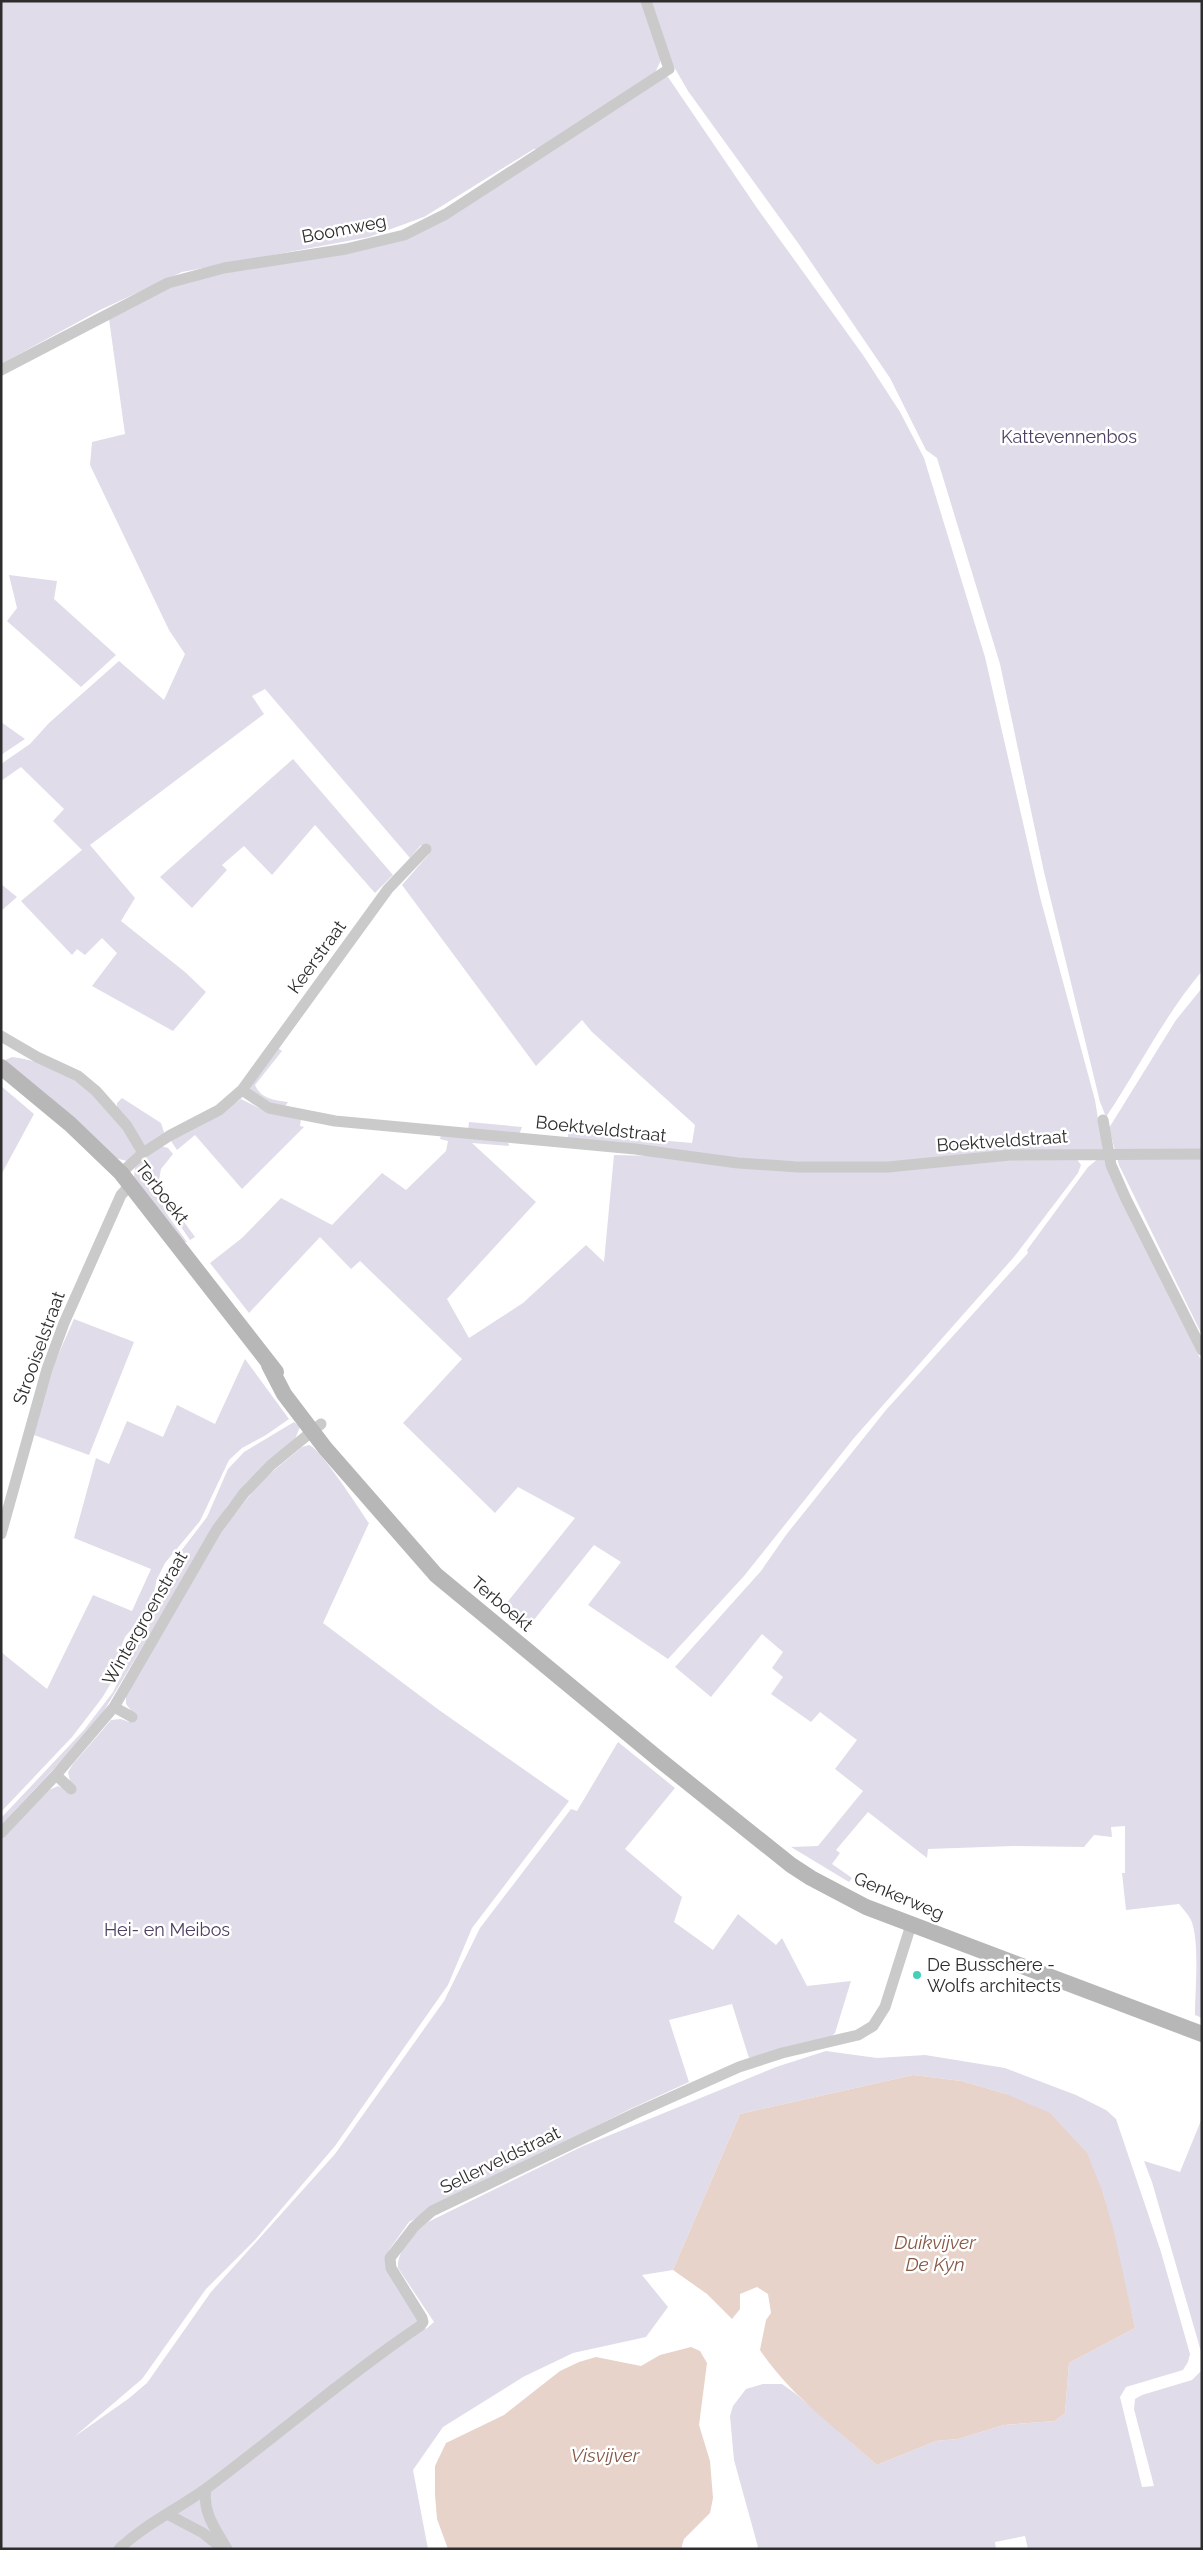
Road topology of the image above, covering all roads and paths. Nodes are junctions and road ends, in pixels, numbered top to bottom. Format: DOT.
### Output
graph roads {
  1 [pos="646,1"];
  2 [pos="1,370"];
  3 [pos="426,848"];
  4 [pos="1,1036"];
  5 [pos="1,1067"];
  6 [pos="242,1090"];
  7 [pos="1103,1120"];
  8 [pos="143,1153"];
  9 [pos="1111,1154"];
  10 [pos="1202,1154"];
  11 [pos="126,1179"];
  12 [pos="1202,1350"];
  13 [pos="316,1428"];
  14 [pos="1,1534"];
  15 [pos="114,1707"];
  16 [pos="132,1717"];
  17 [pos="620,1727"];
  18 [pos="56,1775"];
  19 [pos="71,1789"];
  20 [pos="1,1833"];
  21 [pos="909,1930"];
  22 [pos="1202,2034"];
  23 [pos="206,2489"];
  24 [pos="169,2515"];
  25 [pos="119,2549"];
  26 [pos="223,2549"];
  27 [pos="227,2549"];
  1 -- 2 [label="street, Boomweg"];
  3 -- 6 [label="street, Keerstraat"];
  4 -- 8 [label="street, Terboekt"];
  5 -- 11 [label="main road, Terboekt"];
  6 -- 8 [label="street"];
  6 -- 9 [label="street, Boektveldstraat"];
  7 -- 9 [label="street"];
  8 -- 11 [label="street"];
  9 -- 10 [label="street, Boektveldstraat"];
  9 -- 12 [label="street"];
  11 -- 13 [label="main road, Terboekt"];
  11 -- 14 [label="street, Strooiselstraat"];
  13 -- 15 [label="street, Wintergroenstraat"];
  13 -- 17 [label="main road, Terboekt"];
  15 -- 16 [label="street"];
  15 -- 18 [label="street, Wintergroenstraat"];
  17 -- 21 [label="main road, Genkerweg"];
  18 -- 19 [label="street"];
  18 -- 20 [label="street, Wintergroenstraat"];
  21 -- 22 [label="main road, Genkerweg"];
  21 -- 23 [label="street, Sellerveldstraat"];
  23 -- 24 [label="street, Sellerveldstraat"];
  23 -- 27 [label="street"];
  24 -- 25 [label="street, Sellerveldstraat"];
  24 -- 26 [label="street"];
}
